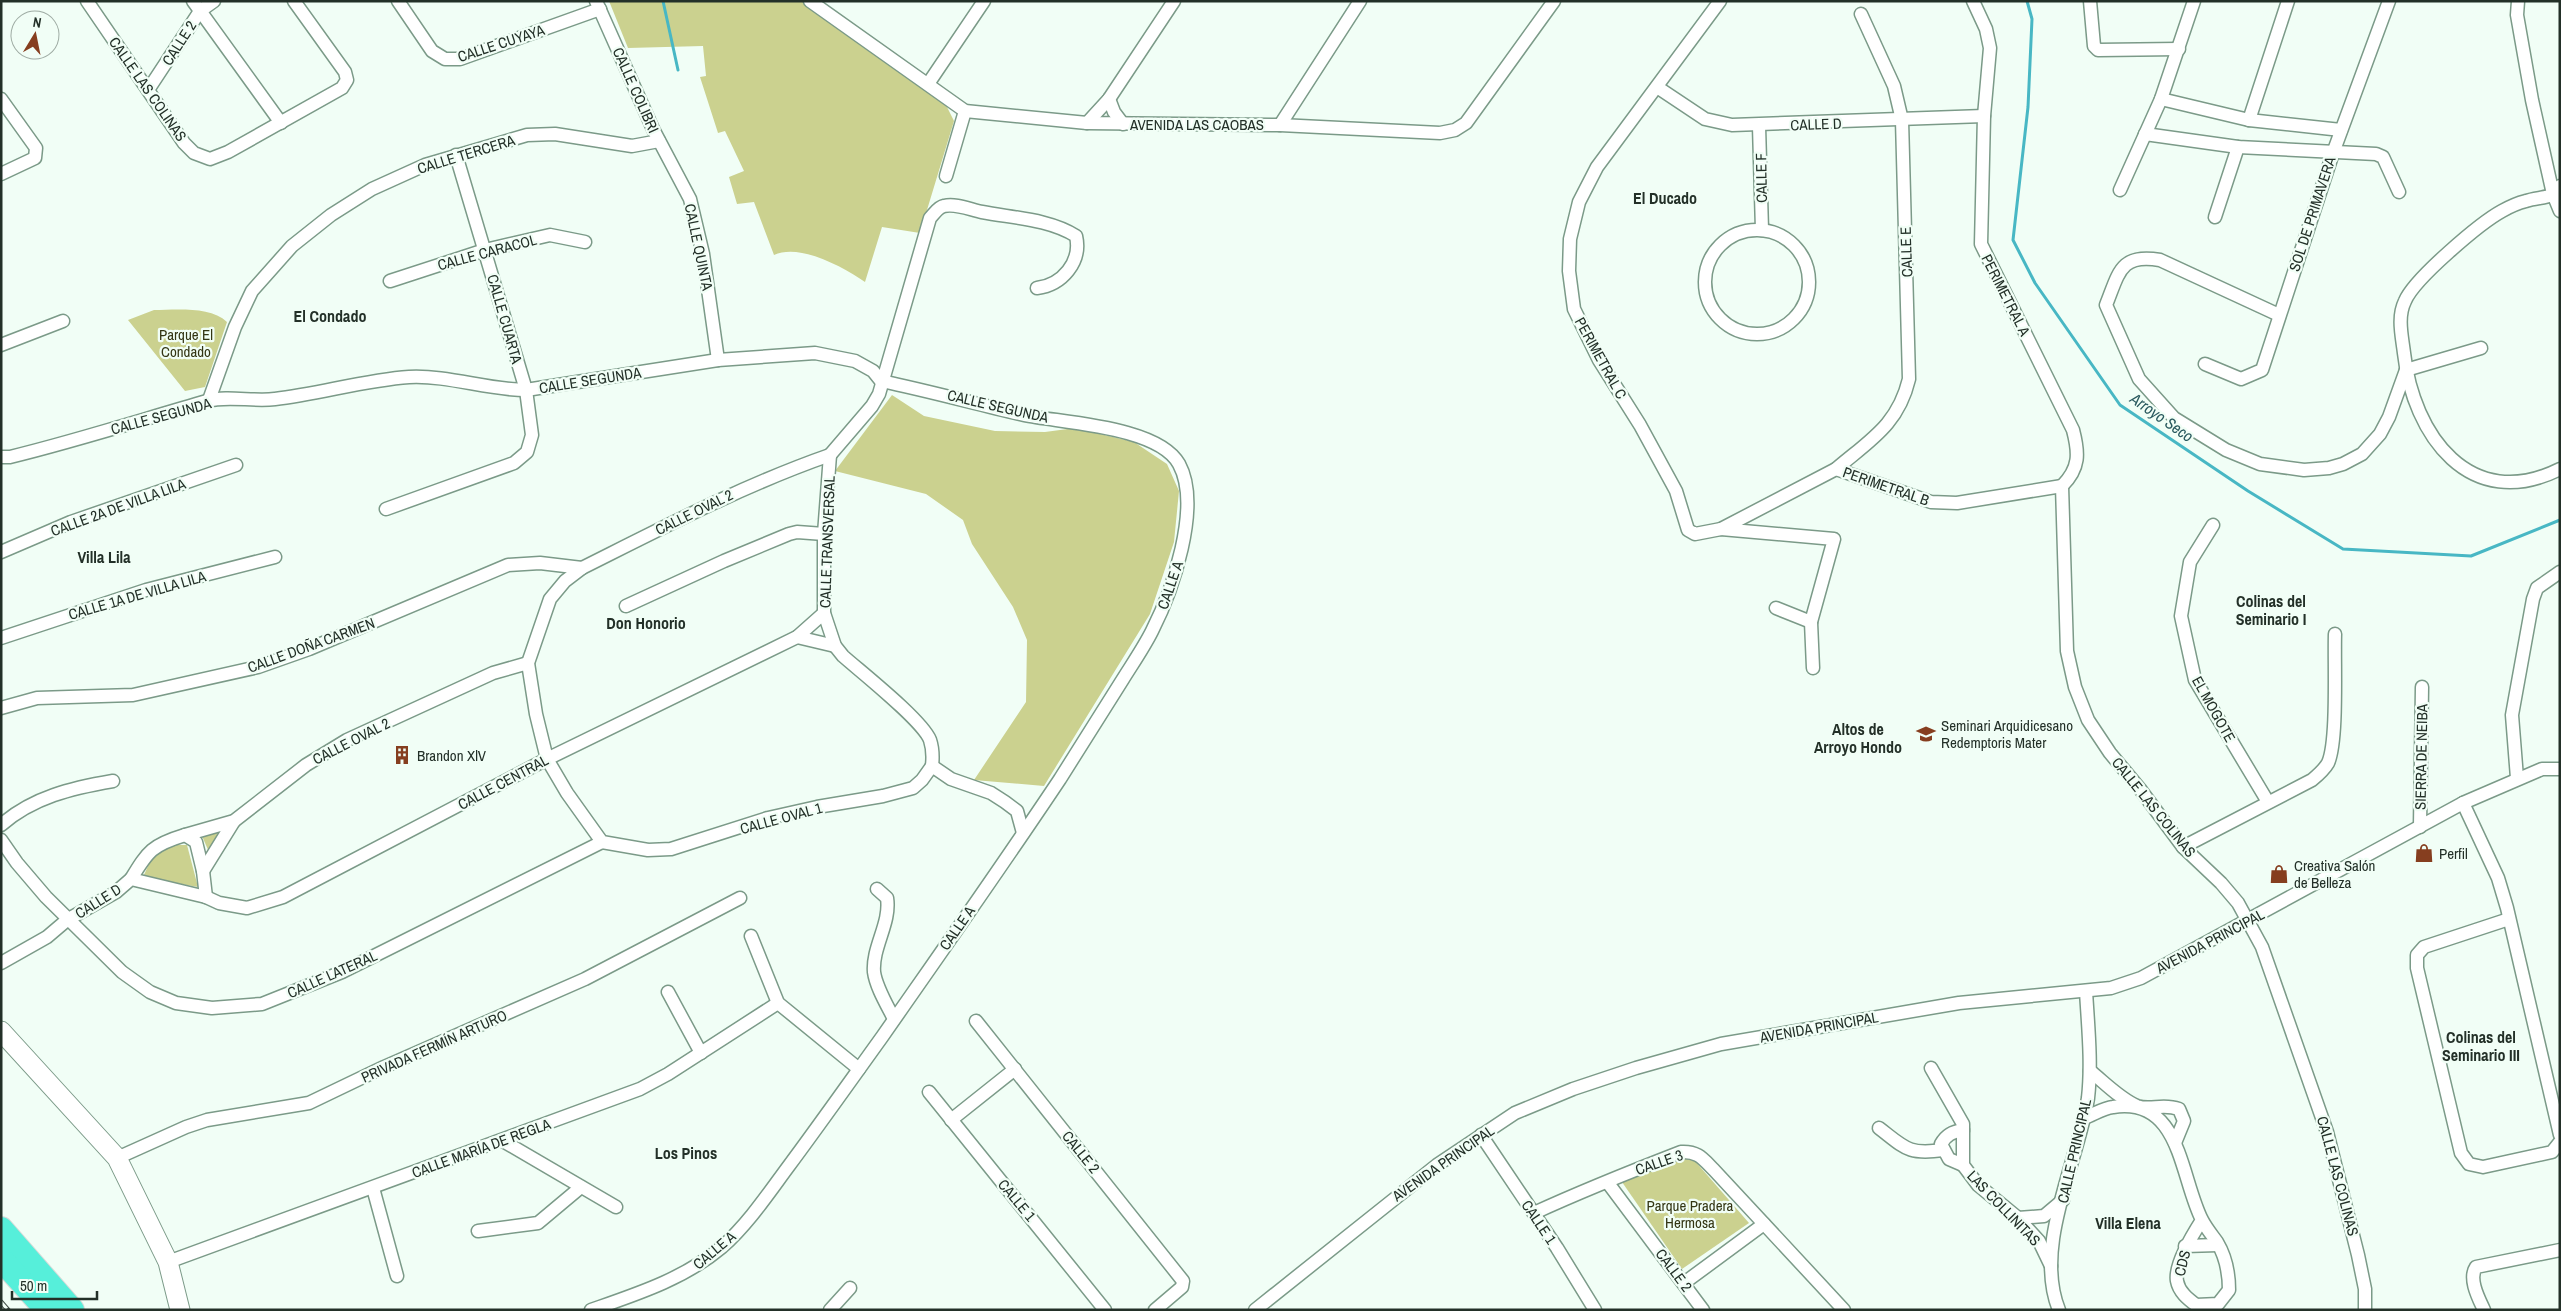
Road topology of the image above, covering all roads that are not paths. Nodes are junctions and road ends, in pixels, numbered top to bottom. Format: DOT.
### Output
graph roads {
  1 [pos="87,1"];
  2 [pos="214,1"];
  3 [pos="294,1"];
  4 [pos="398,1"];
  5 [pos="810,1"];
  6 [pos="984,1"];
  7 [pos="1174,1"];
  8 [pos="1360,1"];
  9 [pos="1554,1"];
  10 [pos="1720,1"];
  11 [pos="1973,1"];
  12 [pos="2090,1"];
  13 [pos="2194,1"];
  14 [pos="2288,1"];
  15 [pos="2388,1"];
  16 [pos="2518,1"];
  17 [pos="598,5"];
  18 [pos="196,6"];
  19 [pos="1861,14"];
  20 [pos="2178,49"];
  21 [pos="928,84"];
  22 [pos="1657,87"];
  23 [pos="148,90"];
  24 [pos="1,99"];
  25 [pos="1109,99"];
  26 [pos="2161,99"];
  27 [pos="965,111"];
  28 [pos="1984,116"];
  29 [pos="1902,120"];
  30 [pos="2249,120"];
  31 [pos="281,123"];
  32 [pos="1087,123"];
  33 [pos="1123,124"];
  34 [pos="1280,125"];
  35 [pos="1759,126"];
  36 [pos="2341,130"];
  37 [pos="2145,134"];
  38 [pos="659,140"];
  39 [pos="2238,147"];
  40 [pos="2333,153"];
  41 [pos="456,155"];
  42 [pos="1,174"];
  43 [pos="946,176"];
  44 [pos="2120,190"];
  45 [pos="2556,190"];
  46 [pos="2399,192"];
  47 [pos="2560,210"];
  48 [pos="2215,217"];
  49 [pos="1762,230"];
  50 [pos="585,242"];
  51 [pos="485,250"];
  52 [pos="390,281"];
  53 [pos="1037,288"];
  54 [pos="2279,315"];
  55 [pos="64,321"];
  56 [pos="1,346"];
  57 [pos="2481,348"];
  58 [pos="718,360"];
  59 [pos="2205,364"];
  60 [pos="2406,370"];
  61 [pos="882,380"];
  62 [pos="526,390"];
  63 [pos="209,400"];
  64 [pos="1171,453"];
  65 [pos="830,455"];
  66 [pos="1,457"];
  67 [pos="236,465"];
  68 [pos="1836,468"];
  69 [pos="2560,469"];
  70 [pos="2062,486"];
  71 [pos="386,509"];
  72 [pos="2213,525"];
  73 [pos="1721,529"];
  74 [pos="824,534"];
  75 [pos="1694,534"];
  76 [pos="1,552"];
  77 [pos="275,558"];
  78 [pos="582,568"];
  79 [pos="2560,572"];
  80 [pos="626,606"];
  81 [pos="1776,608"];
  82 [pos="824,613"];
  83 [pos="1810,622"];
  84 [pos="2335,634"];
  85 [pos="797,637"];
  86 [pos="1,638"];
  87 [pos="835,646"];
  88 [pos="528,663"];
  89 [pos="1814,668"];
  90 [pos="2422,687"];
  91 [pos="1,708"];
  92 [pos="547,759"];
  93 [pos="932,766"];
  94 [pos="2560,769"];
  95 [pos="2517,778"];
  96 [pos="113,781"];
  97 [pos="2268,802"];
  98 [pos="2463,803"];
  99 [pos="234,821"];
  100 [pos="1,824"];
  101 [pos="2420,827"];
  102 [pos="1023,833"];
  103 [pos="185,835"];
  104 [pos="1,840"];
  105 [pos="602,842"];
  106 [pos="2183,846"];
  107 [pos="203,871"];
  108 [pos="131,879"];
  109 [pos="877,889"];
  110 [pos="206,897"];
  111 [pos="740,898"];
  112 [pos="2509,919"];
  113 [pos="68,920"];
  114 [pos="2248,920"];
  115 [pos="751,936"];
  116 [pos="1,963"];
  117 [pos="2086,991"];
  118 [pos="668,992"];
  119 [pos="778,1003"];
  120 [pos="894,1019"];
  121 [pos="976,1021"];
  122 [pos="1,1031"];
  123 [pos="701,1053"];
  124 [pos="1931,1068"];
  125 [pos="859,1069"];
  126 [pos="1014,1069"];
  127 [pos="2090,1071"];
  128 [pos="929,1092"];
  129 [pos="2137,1106"];
  130 [pos="2084,1118"];
  131 [pos="951,1120"];
  132 [pos="1879,1128"];
  133 [pos="1962,1130"];
  134 [pos="2560,1135"];
  135 [pos="1481,1136"];
  136 [pos="503,1141"];
  137 [pos="2175,1142"];
  138 [pos="2560,1142"];
  139 [pos="1943,1150"];
  140 [pos="117,1158"];
  141 [pos="1963,1164"];
  142 [pos="1608,1183"];
  143 [pos="581,1187"];
  144 [pos="373,1188"];
  145 [pos="2063,1200"];
  146 [pos="616,1207"];
  147 [pos="1534,1213"];
  148 [pos="2018,1218"];
  149 [pos="2202,1220"];
  150 [pos="1764,1224"];
  151 [pos="1,1229"];
  152 [pos="478,1231"];
  153 [pos="2218,1245"];
  154 [pos="2185,1246"];
  155 [pos="2560,1250"];
  156 [pos="1,1259"];
  157 [pos="168,1262"];
  158 [pos="2051,1266"];
  159 [pos="396,1276"];
  160 [pos="1684,1283"];
  161 [pos="850,1288"];
  162 [pos="47,1310"];
  163 [pos="72,1310"];
  164 [pos="180,1310"];
  165 [pos="591,1310"];
  166 [pos="830,1310"];
  167 [pos="1105,1310"];
  168 [pos="1155,1310"];
  169 [pos="1254,1310"];
  170 [pos="1595,1310"];
  171 [pos="1703,1310"];
  172 [pos="1844,1310"];
  173 [pos="2059,1310"];
  174 [pos="2365,1310"];
  175 [pos="2484,1310"];
  1 -- 23 [label="street, CALLE LAS COLINAS"];
  2 -- 18 [label="street, CALLE 2"];
  3 -- 31 [label="street, CALLE LAS COLINAS"];
  4 -- 17 [label="street, CALLE CUYAYA"];
  5 -- 21 [label="street"];
  6 -- 21 [label="street"];
  7 -- 25 [label="street"];
  8 -- 34 [label="street"];
  9 -- 34 [label="street, AVENIDA LAS CAOBAS"];
  10 -- 22 [label="street, PERIMETRAL C"];
  11 -- 28 [label="street, PERIMETRAL A"];
  12 -- 20 [label="street"];
  13 -- 20 [label="street"];
  14 -- 30 [label="street"];
  15 -- 36 [label="street, SOL DE PRIMAVERA"];
  16 -- 45 [label="street"];
  17 -- 38 [label="street, CALLE COLIBRI"];
  18 -- 23 [label="street, CALLE 2"];
  18 -- 31 [label="street"];
  19 -- 29 [label="street, CALLE E"];
  20 -- 26 [label="street"];
  21 -- 27 [label="street"];
  22 -- 35 [label="street, CALLE D"];
  22 -- 75 [label="street, PERIMETRAL C"];
  23 -- 31 [label="street, CALLE LAS COLINAS"];
  24 -- 42 [label="street"];
  25 -- 32 [label="street"];
  25 -- 33 [label="street"];
  26 -- 30 [label="street"];
  26 -- 37 [label="street"];
  27 -- 32 [label="street, AVENIDA LAS CAOBAS"];
  27 -- 43 [label="street"];
  28 -- 29 [label="street, CALLE D"];
  28 -- 70 [label="street, PERIMETRAL A"];
  29 -- 35 [label="street, CALLE D"];
  29 -- 68 [label="street, CALLE E"];
  30 -- 36 [label="street"];
  32 -- 33 [label="street, AVENIDA LAS CAOBAS"];
  33 -- 34 [label="street, AVENIDA LAS CAOBAS"];
  35 -- 49 [label="street, CALLE F"];
  36 -- 40 [label="street, SOL DE PRIMAVERA"];
  37 -- 39 [label="street"];
  37 -- 44 [label="street"];
  38 -- 41 [label="street, CALLE TERCERA"];
  38 -- 58 [label="street, CALLE QUINTA"];
  39 -- 40 [label="street"];
  39 -- 48 [label="street"];
  40 -- 46 [label="street"];
  40 -- 54 [label="street, SOL DE PRIMAVERA"];
  41 -- 51 [label="street, CALLE CUARTA"];
  41 -- 63 [label="street, CALLE TERCERA"];
  45 -- 47 [label="street"];
  45 -- 60 [label="street"];
  49 -- 49 [label="street"];
  50 -- 51 [label="street, CALLE CARACOL"];
  51 -- 52 [label="street, CALLE CARACOL"];
  51 -- 62 [label="street, CALLE CUARTA"];
  53 -- 61 [label="street"];
  54 -- 59 [label="street, SOL DE PRIMAVERA"];
  54 -- 60 [label="street"];
  55 -- 56 [label="street"];
  57 -- 60 [label="street"];
  58 -- 61 [label="street, CALLE SEGUNDA"];
  58 -- 62 [label="street, CALLE SEGUNDA"];
  60 -- 69 [label="street"];
  61 -- 64 [label="street, CALLE SEGUNDA"];
  61 -- 65 [label="street"];
  62 -- 63 [label="street, CALLE SEGUNDA"];
  62 -- 71 [label="street, CALLE CUARTA"];
  63 -- 66 [label="street, CALLE SEGUNDA"];
  64 -- 102 [label="street, CALLE A"];
  65 -- 74 [label="street, CALLE TRANSVERSAL"];
  65 -- 78 [label="street, CALLE OVAL 2"];
  67 -- 76 [label="street, CALLE 2A DE VILLA LILA"];
  68 -- 70 [label="street, PERIMETRAL B"];
  68 -- 73 [label="street, PERIMETRAL B"];
  70 -- 106 [label="street, CALLE LAS COLINAS"];
  72 -- 97 [label="street, EL MOGOTE"];
  73 -- 75 [label="street, PERIMETRAL B"];
  73 -- 83 [label="street"];
  74 -- 80 [label="street"];
  74 -- 82 [label="street, CALLE TRANSVERSAL"];
  77 -- 86 [label="street, CALLE 1A DE VILLA LILA"];
  78 -- 88 [label="street, CALLE OVAL 2"];
  78 -- 91 [label="street, CALLE DOÑA CARMEN"];
  79 -- 95 [label="street"];
  81 -- 83 [label="street"];
  82 -- 85 [label="street, CALLE CENTRAL"];
  82 -- 87 [label="street, CALLE TRANSVERSAL"];
  83 -- 89 [label="street"];
  84 -- 97 [label="street"];
  85 -- 87 [label="street"];
  85 -- 92 [label="street, CALLE CENTRAL"];
  87 -- 93 [label="street, CALLE TRANSVERSAL"];
  88 -- 92 [label="street, CALLE OVAL 2"];
  88 -- 99 [label="street, CALLE OVAL 2"];
  90 -- 101 [label="street, SIERRA DE NEIBA"];
  92 -- 105 [label="street"];
  92 -- 110 [label="street, CALLE CENTRAL"];
  93 -- 102 [label="street"];
  93 -- 105 [label="street, CALLE OVAL 1"];
  94 -- 95 [label="street, AVENIDA PRINCIPAL"];
  95 -- 98 [label="street, AVENIDA PRINCIPAL"];
  96 -- 100 [label="street"];
  97 -- 106 [label="street"];
  98 -- 101 [label="street, AVENIDA PRINCIPAL"];
  98 -- 112 [label="street"];
  99 -- 103 [label="street, CALLE OVAL 2"];
  99 -- 107 [label="street"];
  101 -- 114 [label="street, AVENIDA PRINCIPAL"];
  102 -- 120 [label="street, CALLE A"];
  103 -- 107 [label="street"];
  103 -- 108 [label="street, CALLE OVAL 2"];
  104 -- 113 [label="street, CALLE LATERAL"];
  105 -- 113 [label="street, CALLE LATERAL"];
  106 -- 114 [label="street, CALLE LAS COLINAS"];
  107 -- 110 [label="street"];
  108 -- 110 [label="street, CALLE D"];
  108 -- 113 [label="street, CALLE D"];
  109 -- 120 [label="street"];
  111 -- 140 [label="street, PRIVADA FERMÍN ARTURO"];
  112 -- 134 [label="street"];
  112 -- 138 [label="street"];
  113 -- 116 [label="street, CALLE D"];
  114 -- 117 [label="street, AVENIDA PRINCIPAL"];
  114 -- 174 [label="street, CALLE LAS COLINAS"];
  115 -- 119 [label="street"];
  117 -- 127 [label="street, CALLE PRINCIPAL"];
  117 -- 135 [label="street, AVENIDA PRINCIPAL"];
  118 -- 123 [label="street"];
  119 -- 123 [label="street, CALLE MARÍA DE REGLA"];
  119 -- 125 [label="street"];
  120 -- 125 [label="street, CALLE A"];
  121 -- 126 [label="street, CALLE 2"];
  122 -- 140 [label="main road"];
  123 -- 136 [label="street, CALLE MARÍA DE REGLA"];
  124 -- 133 [label="street, LAS COLLINITAS"];
  125 -- 165 [label="street, CALLE A"];
  126 -- 131 [label="street"];
  126 -- 168 [label="street, CALLE 2"];
  127 -- 129 [label="street, CDS"];
  127 -- 130 [label="street, CALLE PRINCIPAL"];
  128 -- 131 [label="street, CALLE 1"];
  129 -- 130 [label="street"];
  129 -- 137 [label="street, CDS"];
  129 -- 137 [label="street"];
  130 -- 145 [label="street, CALLE PRINCIPAL"];
  131 -- 167 [label="street, CALLE 1"];
  132 -- 139 [label="street"];
  133 -- 139 [label="street"];
  133 -- 141 [label="street, LAS COLLINITAS"];
  135 -- 147 [label="street, CALLE 1"];
  135 -- 169 [label="street, AVENIDA PRINCIPAL"];
  136 -- 143 [label="street"];
  136 -- 144 [label="street, CALLE MARÍA DE REGLA"];
  137 -- 149 [label="street, CDS"];
  139 -- 141 [label="street"];
  140 -- 157 [label="main road"];
  141 -- 148 [label="street, LAS COLLINITAS"];
  142 -- 147 [label="street, CALLE 3"];
  142 -- 150 [label="street, CALLE 3"];
  142 -- 160 [label="street, CALLE 2"];
  143 -- 146 [label="street"];
  143 -- 152 [label="street"];
  144 -- 157 [label="street, CALLE MARÍA DE REGLA"];
  144 -- 159 [label="street"];
  145 -- 148 [label="street"];
  145 -- 158 [label="street, CALLE PRINCIPAL"];
  147 -- 170 [label="street, CALLE 1"];
  148 -- 158 [label="street, LAS COLLINITAS"];
  149 -- 153 [label="street, CDS"];
  149 -- 154 [label="street, CDS"];
  150 -- 160 [label="street"];
  150 -- 172 [label="street, CALLE 3"];
  151 -- 163 [label="highway"];
  153 -- 154 [label="street"];
  153 -- 154 [label="street, CDS"];
  155 -- 175 [label="street"];
  156 -- 162 [label="highway"];
  157 -- 164 [label="main road"];
  158 -- 173 [label="street, CALLE PRINCIPAL"];
  160 -- 171 [label="street, CALLE 2"];
  161 -- 166 [label="street"];
}
